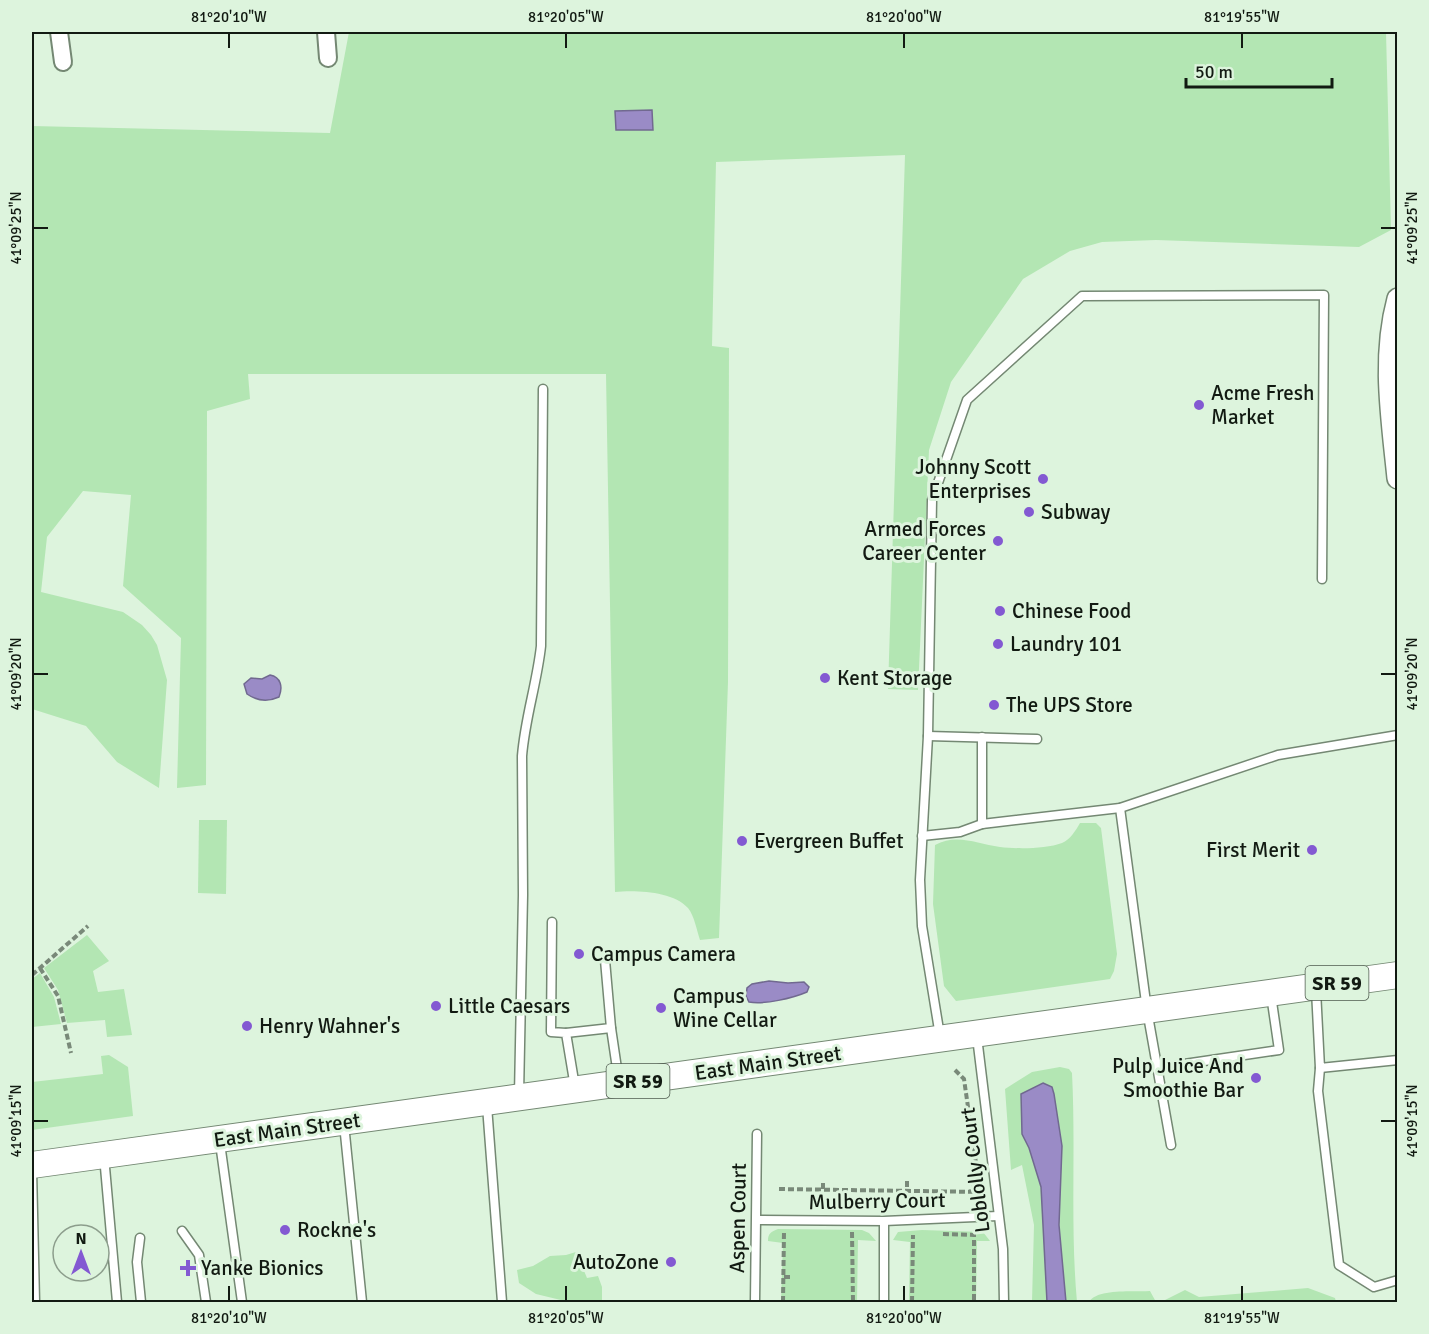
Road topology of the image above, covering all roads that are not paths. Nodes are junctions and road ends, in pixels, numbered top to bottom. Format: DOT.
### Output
graph roads {
  1 [pos="59,32"];
  2 [pos="326,32"];
  3 [pos="328,58"];
  4 [pos="63,62"];
  5 [pos="1398,299"];
  6 [pos="543,390"];
  7 [pos="1398,478"];
  8 [pos="1322,579"];
  9 [pos="1398,735"];
  10 [pos="928,736"];
  11 [pos="982,737"];
  12 [pos="1037,739"];
  13 [pos="1120,808"];
  14 [pos="982,824"];
  15 [pos="922,836"];
  16 [pos="552,922"];
  17 [pos="605,960"];
  18 [pos="1398,975"];
  19 [pos="1315,986"];
  20 [pos="1271,993"];
  21 [pos="1147,1010"];
  22 [pos="611,1029"];
  23 [pos="566,1033"];
  24 [pos="976,1034"];
  25 [pos="941,1039"];
  26 [pos="1398,1060"];
  27 [pos="1157,1068"];
  28 [pos="1320,1068"];
  29 [pos="619,1084"];
  30 [pos="576,1090"];
  31 [pos="518,1098"];
  32 [pos="487,1102"];
  33 [pos="344,1122"];
  34 [pos="757,1134"];
  35 [pos="219,1139"];
  36 [pos="1171,1145"];
  37 [pos="104,1155"];
  38 [pos="32,1165"];
  39 [pos="998,1216"];
  40 [pos="757,1220"];
  41 [pos="884,1221"];
  42 [pos="182,1231"];
  43 [pos="140,1238"];
  44 [pos="1398,1280"];
  45 [pos="35,1302"];
  46 [pos="117,1302"];
  47 [pos="141,1302"];
  48 [pos="206,1302"];
  49 [pos="242,1302"];
  50 [pos="362,1302"];
  51 [pos="502,1302"];
  52 [pos="755,1302"];
  53 [pos="884,1302"];
  54 [pos="1004,1302"];
  1 -- 4 [label="street"];
  2 -- 3 [label="street"];
  5 -- 7 [label="street"];
  6 -- 31 [label="lane"];
  8 -- 10 [label="lane"];
  9 -- 13 [label="lane"];
  10 -- 11 [label="lane"];
  10 -- 15 [label="lane"];
  11 -- 12 [label="lane"];
  11 -- 14 [label="lane"];
  13 -- 14 [label="lane"];
  13 -- 21 [label="lane"];
  14 -- 15 [label="lane"];
  15 -- 25 [label="lane"];
  16 -- 23 [label="lane"];
  17 -- 22 [label="lane"];
  18 -- 19 [label="main road, East Main Street / SR 59"];
  19 -- 20 [label="main road, East Main Street / SR 59"];
  19 -- 28 [label="lane"];
  20 -- 21 [label="main road, East Main Street / SR 59"];
  20 -- 27 [label="lane"];
  21 -- 24 [label="main road, East Main Street / SR 59"];
  21 -- 27 [label="lane"];
  22 -- 23 [label="lane"];
  22 -- 29 [label="lane"];
  23 -- 30 [label="lane"];
  24 -- 25 [label="main road, East Main Street / SR 59"];
  24 -- 39 [label="lane, Loblolly Court"];
  25 -- 29 [label="main road, East Main Street / SR 59"];
  26 -- 28 [label="lane"];
  27 -- 36 [label="lane"];
  28 -- 44 [label="lane"];
  29 -- 30 [label="main road, East Main Street / SR 59"];
  30 -- 31 [label="main road, East Main Street / SR 59"];
  31 -- 32 [label="main road, East Main Street / SR 59"];
  32 -- 33 [label="main road, East Main Street / SR 59"];
  32 -- 51 [label="lane"];
  33 -- 35 [label="main road, East Main Street / SR 59"];
  33 -- 50 [label="lane"];
  34 -- 40 [label="lane, Aspen Court"];
  35 -- 37 [label="main road, East Main Street / SR 59"];
  35 -- 49 [label="lane"];
  37 -- 38 [label="main road, East Main Street / SR 59"];
  37 -- 46 [label="lane"];
  38 -- 45 [label="lane"];
  39 -- 41 [label="lane, Mulberry Court"];
  39 -- 54 [label="lane, Loblolly Court"];
  40 -- 41 [label="lane, Mulberry Court"];
  40 -- 52 [label="lane, Aspen Court"];
  41 -- 53 [label="lane"];
  42 -- 48 [label="lane"];
  43 -- 47 [label="lane"];
}
